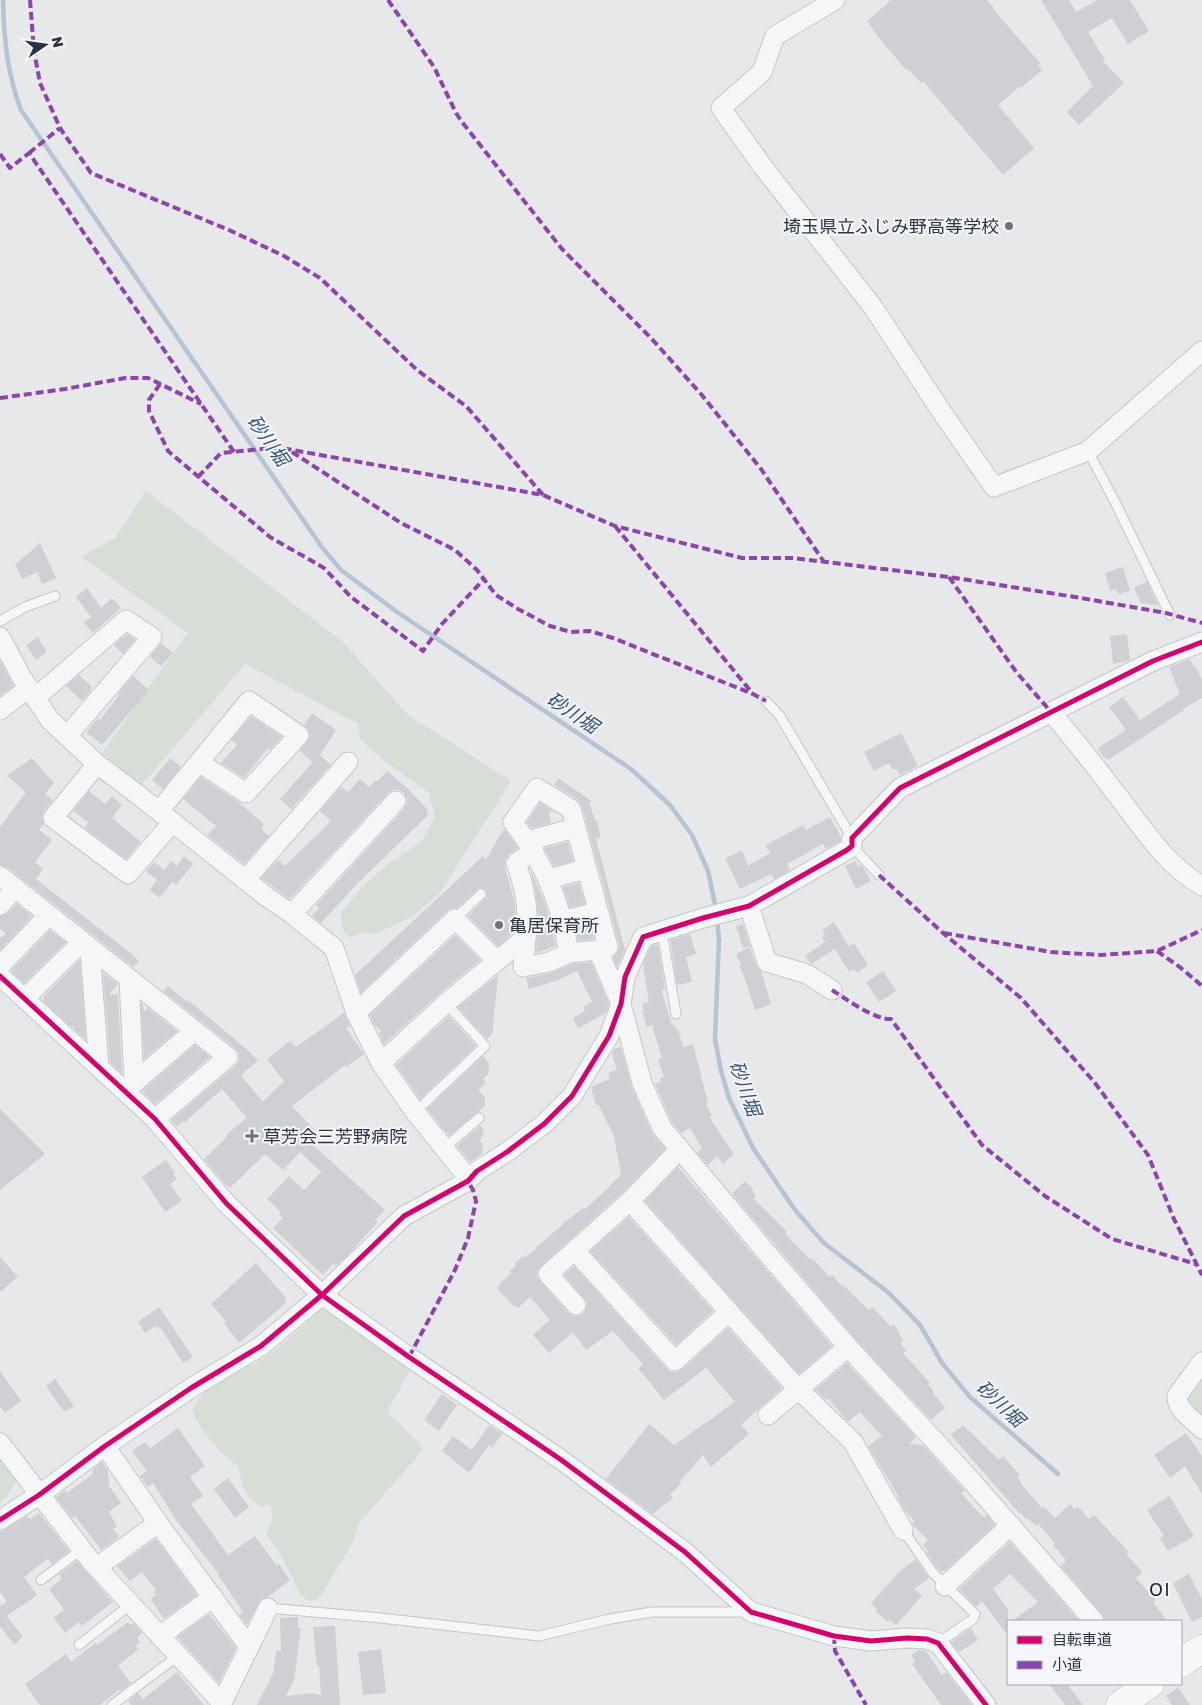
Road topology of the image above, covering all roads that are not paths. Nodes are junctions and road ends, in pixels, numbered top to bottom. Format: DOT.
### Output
graph roads {
  1 [pos="835,0"];
  2 [pos="1202,351"];
  3 [pos="1088,451"];
  4 [pos="55,596"];
  5 [pos="1170,614"];
  6 [pos="0,621"];
  7 [pos="1,641"];
  8 [pos="1202,642"];
  9 [pos="32,693"];
  10 [pos="766,701"];
  11 [pos="0,710"];
  12 [pos="1052,713"];
  13 [pos="67,736"];
  14 [pos="199,762"];
  15 [pos="348,762"];
  16 [pos="97,764"];
  17 [pos="396,801"];
  18 [pos="166,816"];
  19 [pos="575,828"];
  20 [pos="852,842"];
  21 [pos="530,846"];
  22 [pos="586,869"];
  23 [pos="880,875"];
  24 [pos="0,876"];
  25 [pos="550,879"];
  26 [pos="245,880"];
  27 [pos="1202,886"];
  28 [pos="15,889"];
  29 [pos="481,894"];
  30 [pos="0,905"];
  31 [pos="741,908"];
  32 [pos="598,912"];
  33 [pos="292,914"];
  34 [pos="48,916"];
  35 [pos="455,919"];
  36 [pos="564,920"];
  37 [pos="662,932"];
  38 [pos="526,937"];
  39 [pos="86,945"];
  40 [pos="598,950"];
  41 [pos="570,953"];
  42 [pos="496,960"];
  43 [pos="0,966"];
  44 [pos="0,976"];
  45 [pos="129,979"];
  46 [pos="832,990"];
  47 [pos="25,998"];
  48 [pos="446,1003"];
  49 [pos="621,1004"];
  50 [pos="356,1013"];
  51 [pos="676,1014"];
  52 [pos="194,1030"];
  53 [pos="381,1063"];
  54 [pos="99,1067"];
  55 [pos="129,1087"];
  56 [pos="414,1112"];
  57 [pos="479,1118"];
  58 [pos="155,1119"];
  59 [pos="443,1149"];
  60 [pos="680,1149"];
  61 [pos="468,1181"];
  62 [pos="630,1200"];
  63 [pos="575,1250"];
  64 [pos="322,1295"];
  65 [pos="576,1306"];
  66 [pos="729,1312"];
  67 [pos="848,1347"];
  68 [pos="1202,1362"];
  69 [pos="798,1389"];
  70 [pos="768,1415"];
  71 [pos="1202,1429"];
  72 [pos="0,1443"];
  73 [pos="104,1446"];
  74 [pos="39,1494"];
  75 [pos="0,1520"];
  76 [pos="158,1523"];
  77 [pos="1011,1525"];
  78 [pos="903,1530"];
  79 [pos="82,1549"];
  80 [pos="96,1567"];
  81 [pos="41,1580"];
  82 [pos="945,1586"];
  83 [pos="213,1597"];
  84 [pos="130,1605"];
  85 [pos="268,1608"];
  86 [pos="750,1612"];
  87 [pos="1093,1620"];
  88 [pos="160,1636"];
  89 [pos="938,1643"];
  90 [pos="79,1645"];
  91 [pos="249,1647"];
  92 [pos="1202,1649"];
  93 [pos="178,1656"];
  94 [pos="1182,1662"];
  95 [pos="1146,1685"];
  96 [pos="213,1702"];
  97 [pos="112,1705"];
  98 [pos="986,1705"];
  99 [pos="1120,1705"];
  1 -- 3 [label="street"];
  2 -- 3 [label="street"];
  3 -- 5 [label="lane"];
  4 -- 6 [label="lane"];
  7 -- 9 [label="street"];
  8 -- 12 [label="street"];
  9 -- 11 [label="street"];
  9 -- 13 [label="street"];
  9 -- 13 [label="street"];
  10 -- 20 [label="lane"];
  12 -- 20 [label="street"];
  12 -- 27 [label="street"];
  13 -- 16 [label="street"];
  14 -- 14 [label="street"];
  14 -- 18 [label="street"];
  15 -- 26 [label="street"];
  16 -- 18 [label="street"];
  16 -- 18 [label="street"];
  17 -- 33 [label="street"];
  18 -- 26 [label="street"];
  19 -- 21 [label="street"];
  19 -- 21 [label="street"];
  19 -- 22 [label="street"];
  20 -- 23 [label="lane"];
  20 -- 31 [label="street"];
  21 -- 25 [label="street"];
  21 -- 38 [label="street"];
  22 -- 25 [label="street"];
  22 -- 32 [label="street"];
  24 -- 28 [label="street"];
  25 -- 36 [label="street"];
  26 -- 33 [label="street"];
  28 -- 30 [label="street"];
  28 -- 34 [label="street"];
  29 -- 35 [label="lane"];
  31 -- 37 [label="street"];
  31 -- 46 [label="street"];
  32 -- 36 [label="street"];
  32 -- 40 [label="street"];
  33 -- 50 [label="street"];
  34 -- 39 [label="street"];
  34 -- 43 [label="street"];
  35 -- 42 [label="street"];
  35 -- 50 [label="street"];
  36 -- 41 [label="street"];
  37 -- 49 [label="street"];
  37 -- 51 [label="lane"];
  38 -- 41 [label="street"];
  38 -- 42 [label="street"];
  39 -- 45 [label="street"];
  39 -- 47 [label="street"];
  39 -- 54 [label="street"];
  40 -- 41 [label="street"];
  40 -- 49 [label="street"];
  42 -- 48 [label="street"];
  44 -- 47 [label="street"];
  45 -- 52 [label="street"];
  45 -- 55 [label="street"];
  47 -- 54 [label="street"];
  48 -- 53 [label="street"];
  48 -- 56 [label="lane"];
  49 -- 60 [label="street"];
  49 -- 61 [label="street"];
  50 -- 53 [label="street"];
  52 -- 55 [label="street"];
  52 -- 58 [label="street"];
  53 -- 56 [label="street"];
  54 -- 55 [label="street"];
  55 -- 58 [label="street"];
  56 -- 59 [label="street"];
  57 -- 59 [label="lane"];
  58 -- 64 [label="street"];
  59 -- 61 [label="street"];
  60 -- 62 [label="street"];
  60 -- 67 [label="street"];
  61 -- 64 [label="street"];
  62 -- 63 [label="street"];
  62 -- 66 [label="street"];
  63 -- 65 [label="street"];
  63 -- 66 [label="street"];
  64 -- 73 [label="street"];
  64 -- 86 [label="street"];
  66 -- 69 [label="street"];
  67 -- 69 [label="street"];
  67 -- 77 [label="street"];
  68 -- 71 [label="street"];
  69 -- 70 [label="street"];
  69 -- 78 [label="street"];
  72 -- 74 [label="street"];
  73 -- 74 [label="street"];
  73 -- 76 [label="street"];
  74 -- 75 [label="street"];
  74 -- 79 [label="street"];
  76 -- 80 [label="street"];
  76 -- 83 [label="street"];
  77 -- 82 [label="street"];
  77 -- 87 [label="street"];
  78 -- 82 [label="lane"];
  79 -- 80 [label="street"];
  79 -- 81 [label="lane"];
  80 -- 84 [label="street"];
  82 -- 89 [label="lane"];
  83 -- 88 [label="street"];
  83 -- 91 [label="street"];
  84 -- 88 [label="street"];
  84 -- 90 [label="lane"];
  85 -- 86 [label="lane"];
  85 -- 91 [label="street"];
  86 -- 89 [label="street"];
  88 -- 93 [label="street"];
  89 -- 98 [label="street"];
  91 -- 96 [label="street"];
  92 -- 94 [label="highway"];
  93 -- 96 [label="street"];
  93 -- 97 [label="lane"];
  95 -- 99 [label="highway"];
}
